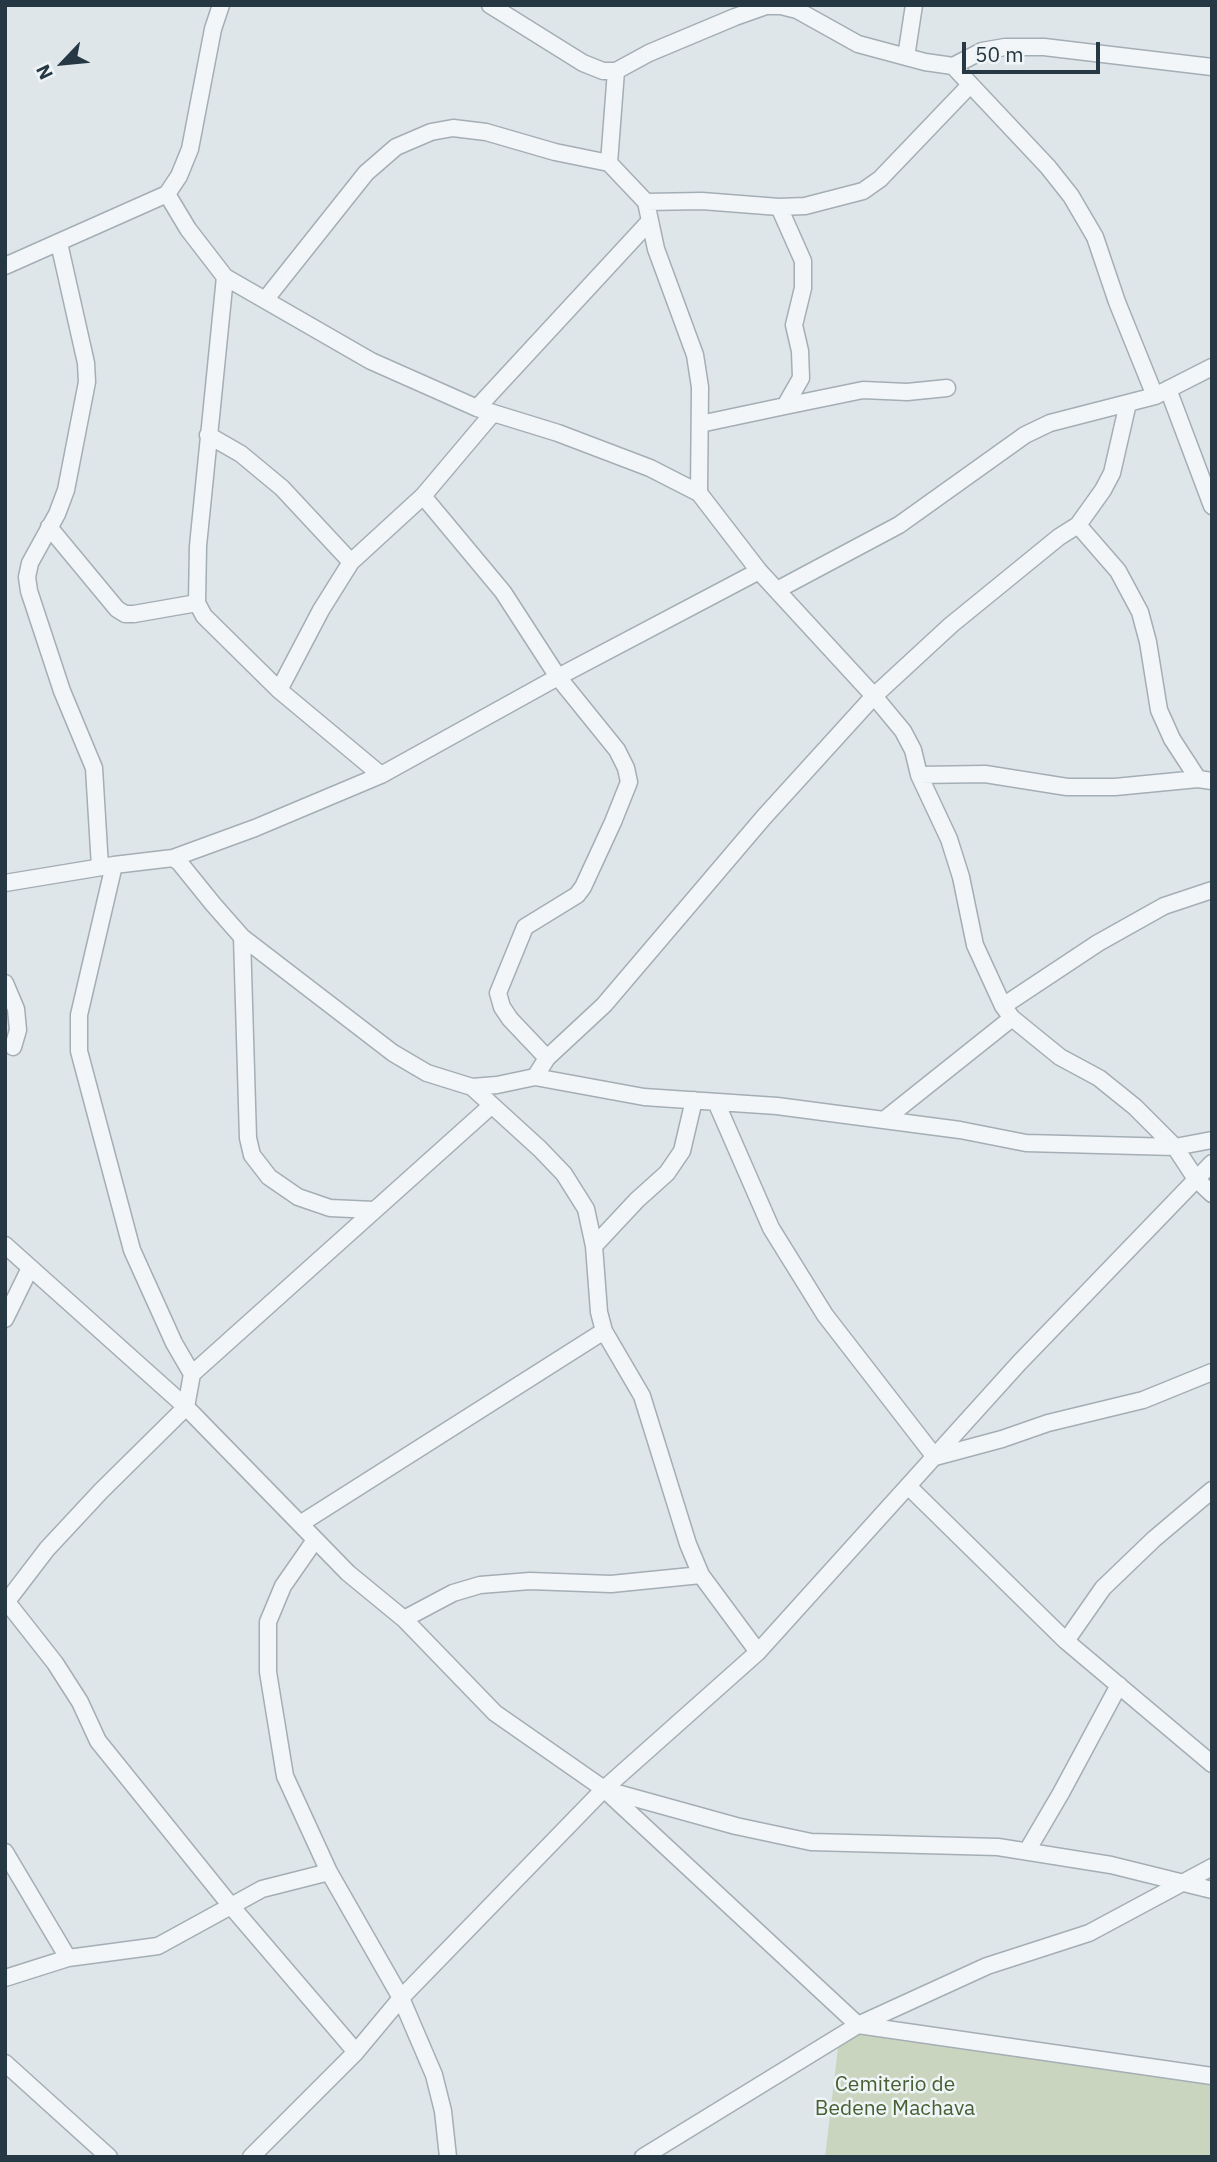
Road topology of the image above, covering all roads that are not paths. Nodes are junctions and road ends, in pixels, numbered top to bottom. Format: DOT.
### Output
graph roads {
  1 [pos="221,5"];
  2 [pos="490,5"];
  3 [pos="914,5"];
  4 [pos="781,6"];
  5 [pos="906,57"];
  6 [pos="953,66"];
  7 [pos="1212,67"];
  8 [pos="617,71"];
  9 [pos="970,85"];
  10 [pos="609,163"];
  11 [pos="167,194"];
  12 [pos="646,202"];
  13 [pos="779,206"];
  14 [pos="649,222"];
  15 [pos="59,243"];
  16 [pos="5,266"];
  17 [pos="225,277"];
  18 [pos="265,300"];
  19 [pos="1212,367"];
  20 [pos="947,388"];
  21 [pos="1162,392"];
  22 [pos="1128,403"];
  23 [pos="785,406"];
  24 [pos="477,408"];
  25 [pos="493,413"];
  26 [pos="700,424"];
  27 [pos="208,435"];
  28 [pos="699,493"];
  29 [pos="424,496"];
  30 [pos="1212,506"];
  31 [pos="1078,525"];
  32 [pos="49,527"];
  33 [pos="351,562"];
  34 [pos="759,571"];
  35 [pos="777,590"];
  36 [pos="197,603"];
  37 [pos="558,677"];
  38 [pos="279,690"];
  39 [pos="874,696"];
  40 [pos="382,775"];
  41 [pos="919,775"];
  42 [pos="1205,780"];
  43 [pos="173,858"];
  44 [pos="107,866"];
  45 [pos="5,883"];
  46 [pos="1212,890"];
  47 [pos="242,937"];
  48 [pos="5,983"];
  49 [pos="1007,1012"];
  50 [pos="13,1047"];
  51 [pos="547,1058"];
  52 [pos="535,1077"];
  53 [pos="472,1087"];
  54 [pos="694,1100"];
  55 [pos="716,1102"];
  56 [pos="492,1105"];
  57 [pos="884,1119"];
  58 [pos="1212,1140"];
  59 [pos="1175,1147"];
  60 [pos="1212,1163"];
  61 [pos="1196,1179"];
  62 [pos="1212,1194"];
  63 [pos="374,1210"];
  64 [pos="5,1245"];
  65 [pos="594,1246"];
  66 [pos="30,1268"];
  67 [pos="5,1319"];
  68 [pos="604,1331"];
  69 [pos="1212,1372"];
  70 [pos="192,1374"];
  71 [pos="186,1407"];
  72 [pos="934,1457"];
  73 [pos="908,1486"];
  74 [pos="1212,1490"];
  75 [pos="300,1524"];
  76 [pos="315,1539"];
  77 [pos="701,1575"];
  78 [pos="6,1603"];
  79 [pos="404,1619"];
  80 [pos="1066,1641"];
  81 [pos="758,1652"];
  82 [pos="1118,1685"];
  83 [pos="1212,1764"];
  84 [pos="604,1789"];
  85 [pos="1027,1851"];
  86 [pos="5,1852"];
  87 [pos="1212,1867"];
  88 [pos="329,1872"];
  89 [pos="1184,1883"];
  90 [pos="1212,1890"];
  91 [pos="231,1906"];
  92 [pos="68,1958"];
  93 [pos="5,1978"];
  94 [pos="401,1998"];
  95 [pos="858,2025"];
  96 [pos="356,2053"];
  97 [pos="5,2063"];
  98 [pos="1212,2076"];
  99 [pos="109,2157"];
  100 [pos="251,2157"];
  101 [pos="448,2157"];
  102 [pos="643,2157"];
  1 -- 11 [label="street"];
  2 -- 8 [label="street"];
  3 -- 5 [label="street"];
  4 -- 5 [label="street"];
  4 -- 8 [label="street"];
  5 -- 6 [label="street"];
  6 -- 7 [label="street"];
  6 -- 9 [label="street"];
  8 -- 10 [label="street"];
  9 -- 13 [label="street"];
  9 -- 21 [label="street"];
  10 -- 12 [label="street"];
  10 -- 18 [label="street"];
  11 -- 15 [label="street"];
  11 -- 17 [label="street"];
  12 -- 13 [label="street"];
  12 -- 14 [label="street"];
  13 -- 23 [label="street"];
  14 -- 24 [label="street"];
  14 -- 26 [label="street"];
  15 -- 16 [label="street"];
  15 -- 32 [label="street"];
  17 -- 18 [label="street"];
  17 -- 27 [label="street"];
  18 -- 24 [label="street"];
  19 -- 21 [label="street"];
  20 -- 23 [label="street"];
  21 -- 22 [label="street"];
  21 -- 30 [label="street"];
  22 -- 31 [label="street"];
  22 -- 35 [label="street"];
  23 -- 26 [label="street"];
  24 -- 25 [label="street"];
  25 -- 28 [label="street"];
  25 -- 29 [label="street"];
  26 -- 28 [label="street"];
  27 -- 33 [label="street"];
  27 -- 36 [label="street"];
  28 -- 34 [label="street"];
  29 -- 33 [label="street"];
  29 -- 37 [label="street"];
  31 -- 39 [label="street"];
  31 -- 42 [label="street"];
  32 -- 36 [label="street"];
  32 -- 44 [label="street"];
  33 -- 38 [label="street"];
  34 -- 35 [label="street"];
  34 -- 37 [label="street"];
  35 -- 39 [label="street"];
  36 -- 38 [label="street"];
  37 -- 40 [label="street"];
  37 -- 51 [label="street"];
  38 -- 40 [label="street"];
  39 -- 41 [label="street"];
  39 -- 51 [label="street"];
  40 -- 43 [label="street"];
  41 -- 42 [label="street"];
  41 -- 49 [label="street"];
  43 -- 44 [label="street"];
  43 -- 47 [label="street"];
  44 -- 45 [label="street"];
  44 -- 70 [label="street"];
  46 -- 49 [label="street"];
  47 -- 53 [label="street"];
  47 -- 63 [label="street"];
  48 -- 50 [label="street"];
  49 -- 57 [label="street"];
  49 -- 59 [label="street"];
  51 -- 52 [label="street"];
  52 -- 53 [label="street"];
  52 -- 54 [label="street"];
  53 -- 56 [label="street"];
  54 -- 55 [label="street"];
  54 -- 65 [label="street"];
  55 -- 57 [label="street"];
  55 -- 72 [label="street"];
  56 -- 63 [label="street"];
  56 -- 65 [label="street"];
  57 -- 59 [label="street"];
  58 -- 59 [label="street"];
  59 -- 61 [label="street"];
  60 -- 61 [label="street"];
  61 -- 62 [label="street"];
  61 -- 72 [label="street"];
  63 -- 70 [label="street"];
  64 -- 66 [label="street"];
  65 -- 68 [label="street"];
  66 -- 67 [label="street"];
  66 -- 71 [label="street"];
  68 -- 75 [label="street"];
  68 -- 77 [label="street"];
  69 -- 72 [label="street"];
  70 -- 71 [label="street"];
  71 -- 75 [label="street"];
  71 -- 78 [label="street"];
  72 -- 73 [label="street"];
  73 -- 80 [label="street"];
  73 -- 81 [label="street"];
  74 -- 80 [label="street"];
  75 -- 76 [label="street"];
  76 -- 79 [label="street"];
  76 -- 88 [label="street"];
  77 -- 79 [label="street"];
  77 -- 81 [label="street"];
  78 -- 91 [label="street"];
  79 -- 84 [label="street"];
  80 -- 82 [label="street"];
  81 -- 84 [label="street"];
  82 -- 83 [label="street"];
  82 -- 85 [label="street"];
  84 -- 85 [label="street"];
  84 -- 94 [label="street"];
  84 -- 95 [label="street"];
  85 -- 89 [label="street"];
  86 -- 92 [label="street"];
  87 -- 89 [label="street"];
  88 -- 91 [label="street"];
  88 -- 94 [label="street"];
  89 -- 90 [label="street"];
  89 -- 95 [label="street"];
  91 -- 92 [label="street"];
  91 -- 96 [label="street"];
  92 -- 93 [label="street"];
  94 -- 96 [label="street"];
  94 -- 101 [label="street"];
  95 -- 98 [label="street"];
  95 -- 102 [label="street"];
  96 -- 100 [label="street"];
  97 -- 99 [label="street"];
}
